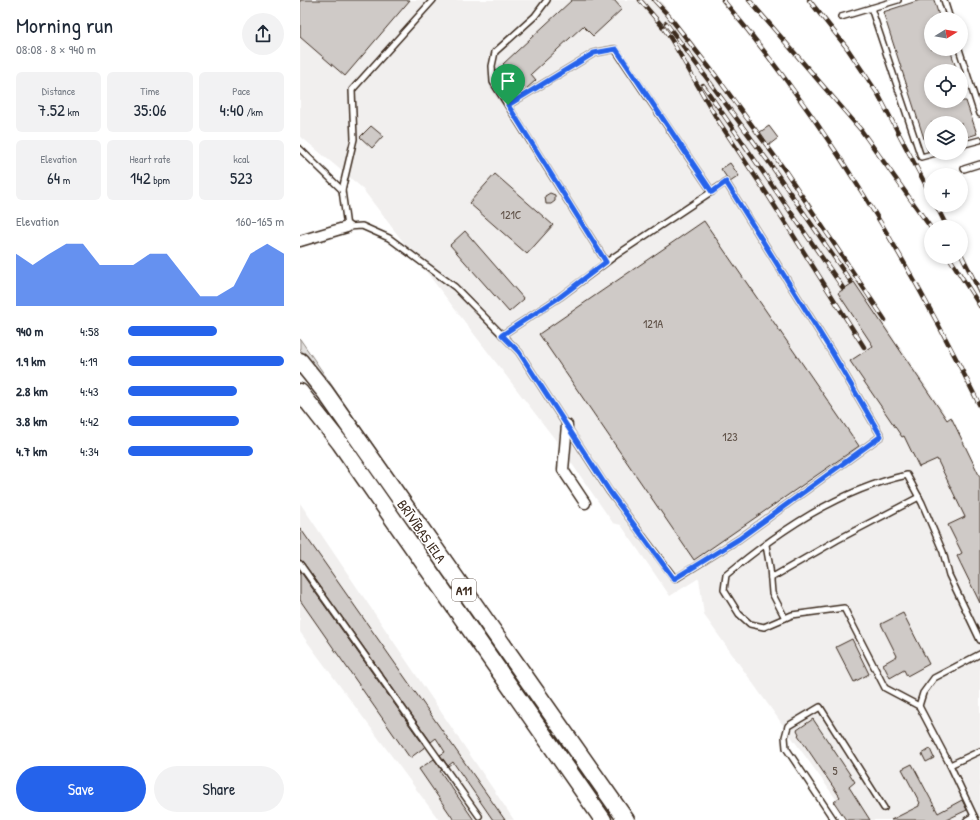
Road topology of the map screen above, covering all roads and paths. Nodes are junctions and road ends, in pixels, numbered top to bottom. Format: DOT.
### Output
graph roads {
  1 [pos="433,0"];
  2 [pos="547,0"];
  3 [pos="898,0"];
  4 [pos="944,0"];
  5 [pos="871,8"];
  6 [pos="948,12"];
  7 [pos="841,17"];
  8 [pos="961,56"];
  9 [pos="508,105"];
  10 [pos="980,114"];
  11 [pos="980,140"];
  12 [pos="968,144"];
  13 [pos="300,149"];
  14 [pos="924,157"];
  15 [pos="980,164"];
  16 [pos="967,168"];
  17 [pos="342,190"];
  18 [pos="712,192"];
  19 [pos="346,227"];
  20 [pos="300,241"];
  21 [pos="606,262"];
  22 [pos="502,335"];
  23 [pos="300,361"];
  24 [pos="300,392"];
  25 [pos="567,425"];
  26 [pos="919,496"];
  27 [pos="585,504"];
  28 [pos="766,545"];
  29 [pos="300,564"];
  30 [pos="771,578"];
  31 [pos="785,618"];
  32 [pos="980,640"];
  33 [pos="980,654"];
  34 [pos="919,706"];
  35 [pos="980,751"];
  36 [pos="950,766"];
  37 [pos="591,802"];
  38 [pos="884,808"];
  39 [pos="479,816"];
  40 [pos="975,818"];
  41 [pos="595,820"];
  42 [pos="603,820"];
  43 [pos="626,820"];
  44 [pos="834,820"];
  45 [pos="967,820"];
  1 -- 17 [label="lane"];
  2 -- 9 [label="lane"];
  3 -- 5 [label="lane"];
  4 -- 6 [label="lane"];
  5 -- 7 [label="lane"];
  5 -- 14 [label="lane"];
  8 -- 10 [label="lane"];
  9 -- 18 [label="lane"];
  9 -- 21 [label="lane"];
  11 -- 12 [label="lane"];
  13 -- 17 [label="lane"];
  15 -- 16 [label="lane"];
  17 -- 19 [label="lane"];
  18 -- 21 [label="lane"];
  18 -- 25 [label="lane"];
  19 -- 20 [label="street"];
  19 -- 22 [label="lane"];
  21 -- 22 [label="lane"];
  22 -- 25 [label="lane"];
  23 -- 43 [label="highway, BRĪVĪBAS IELA / A11"];
  24 -- 37 [label="highway, BRĪVĪBAS IELA / A11"];
  25 -- 27 [label="street"];
  26 -- 28 [label="lane"];
  26 -- 30 [label="lane"];
  26 -- 32 [label="lane"];
  28 -- 30 [label="lane"];
  28 -- 31 [label="lane"];
  29 -- 39 [label="lane"];
  30 -- 31 [label="lane"];
  31 -- 34 [label="lane"];
  33 -- 34 [label="lane"];
  34 -- 36 [label="lane"];
  35 -- 36 [label="lane"];
  36 -- 40 [label="lane"];
  37 -- 41 [label="lane"];
  37 -- 42 [label="highway, BRĪVĪBAS IELA / A11"];
  38 -- 44 [label="lane"];
  40 -- 45 [label="lane"];
}
